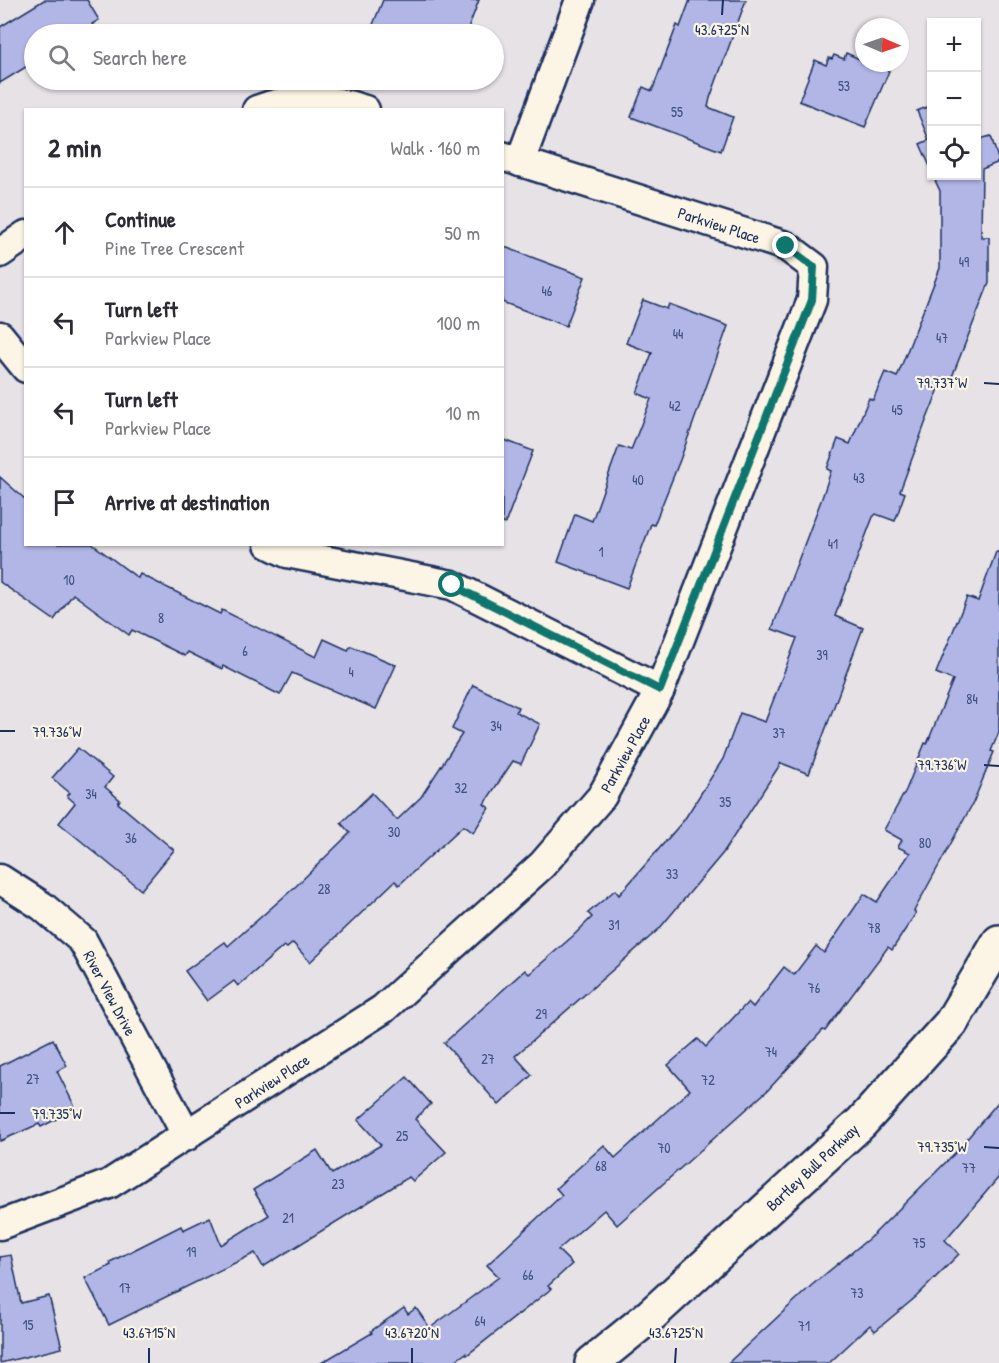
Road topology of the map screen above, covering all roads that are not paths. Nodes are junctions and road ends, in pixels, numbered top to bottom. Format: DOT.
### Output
graph roads {
  1 [pos="580,0"];
  2 [pos="262,108"];
  3 [pos="359,108"];
  4 [pos="511,159"];
  5 [pos="24,236"];
  6 [pos="0,253"];
  7 [pos="0,336"];
  8 [pos="24,366"];
  9 [pos="273,546"];
  10 [pos="660,690"];
  11 [pos="0,879"];
  12 [pos="999,942"];
  13 [pos="187,1136"];
  14 [pos="0,1225"];
  15 [pos="592,1363"];
  1 -- 4 [label="street, Parkview Place"];
  2 -- 3 [label="street"];
  4 -- 10 [label="street, Parkview Place"];
  5 -- 6 [label="street"];
  7 -- 8 [label="street"];
  9 -- 10 [label="street"];
  10 -- 13 [label="street, Parkview Place"];
  11 -- 13 [label="street, River View Drive"];
  12 -- 15 [label="street, Bartley Bull Parkway"];
  13 -- 14 [label="street, Parkview Place"];
}
